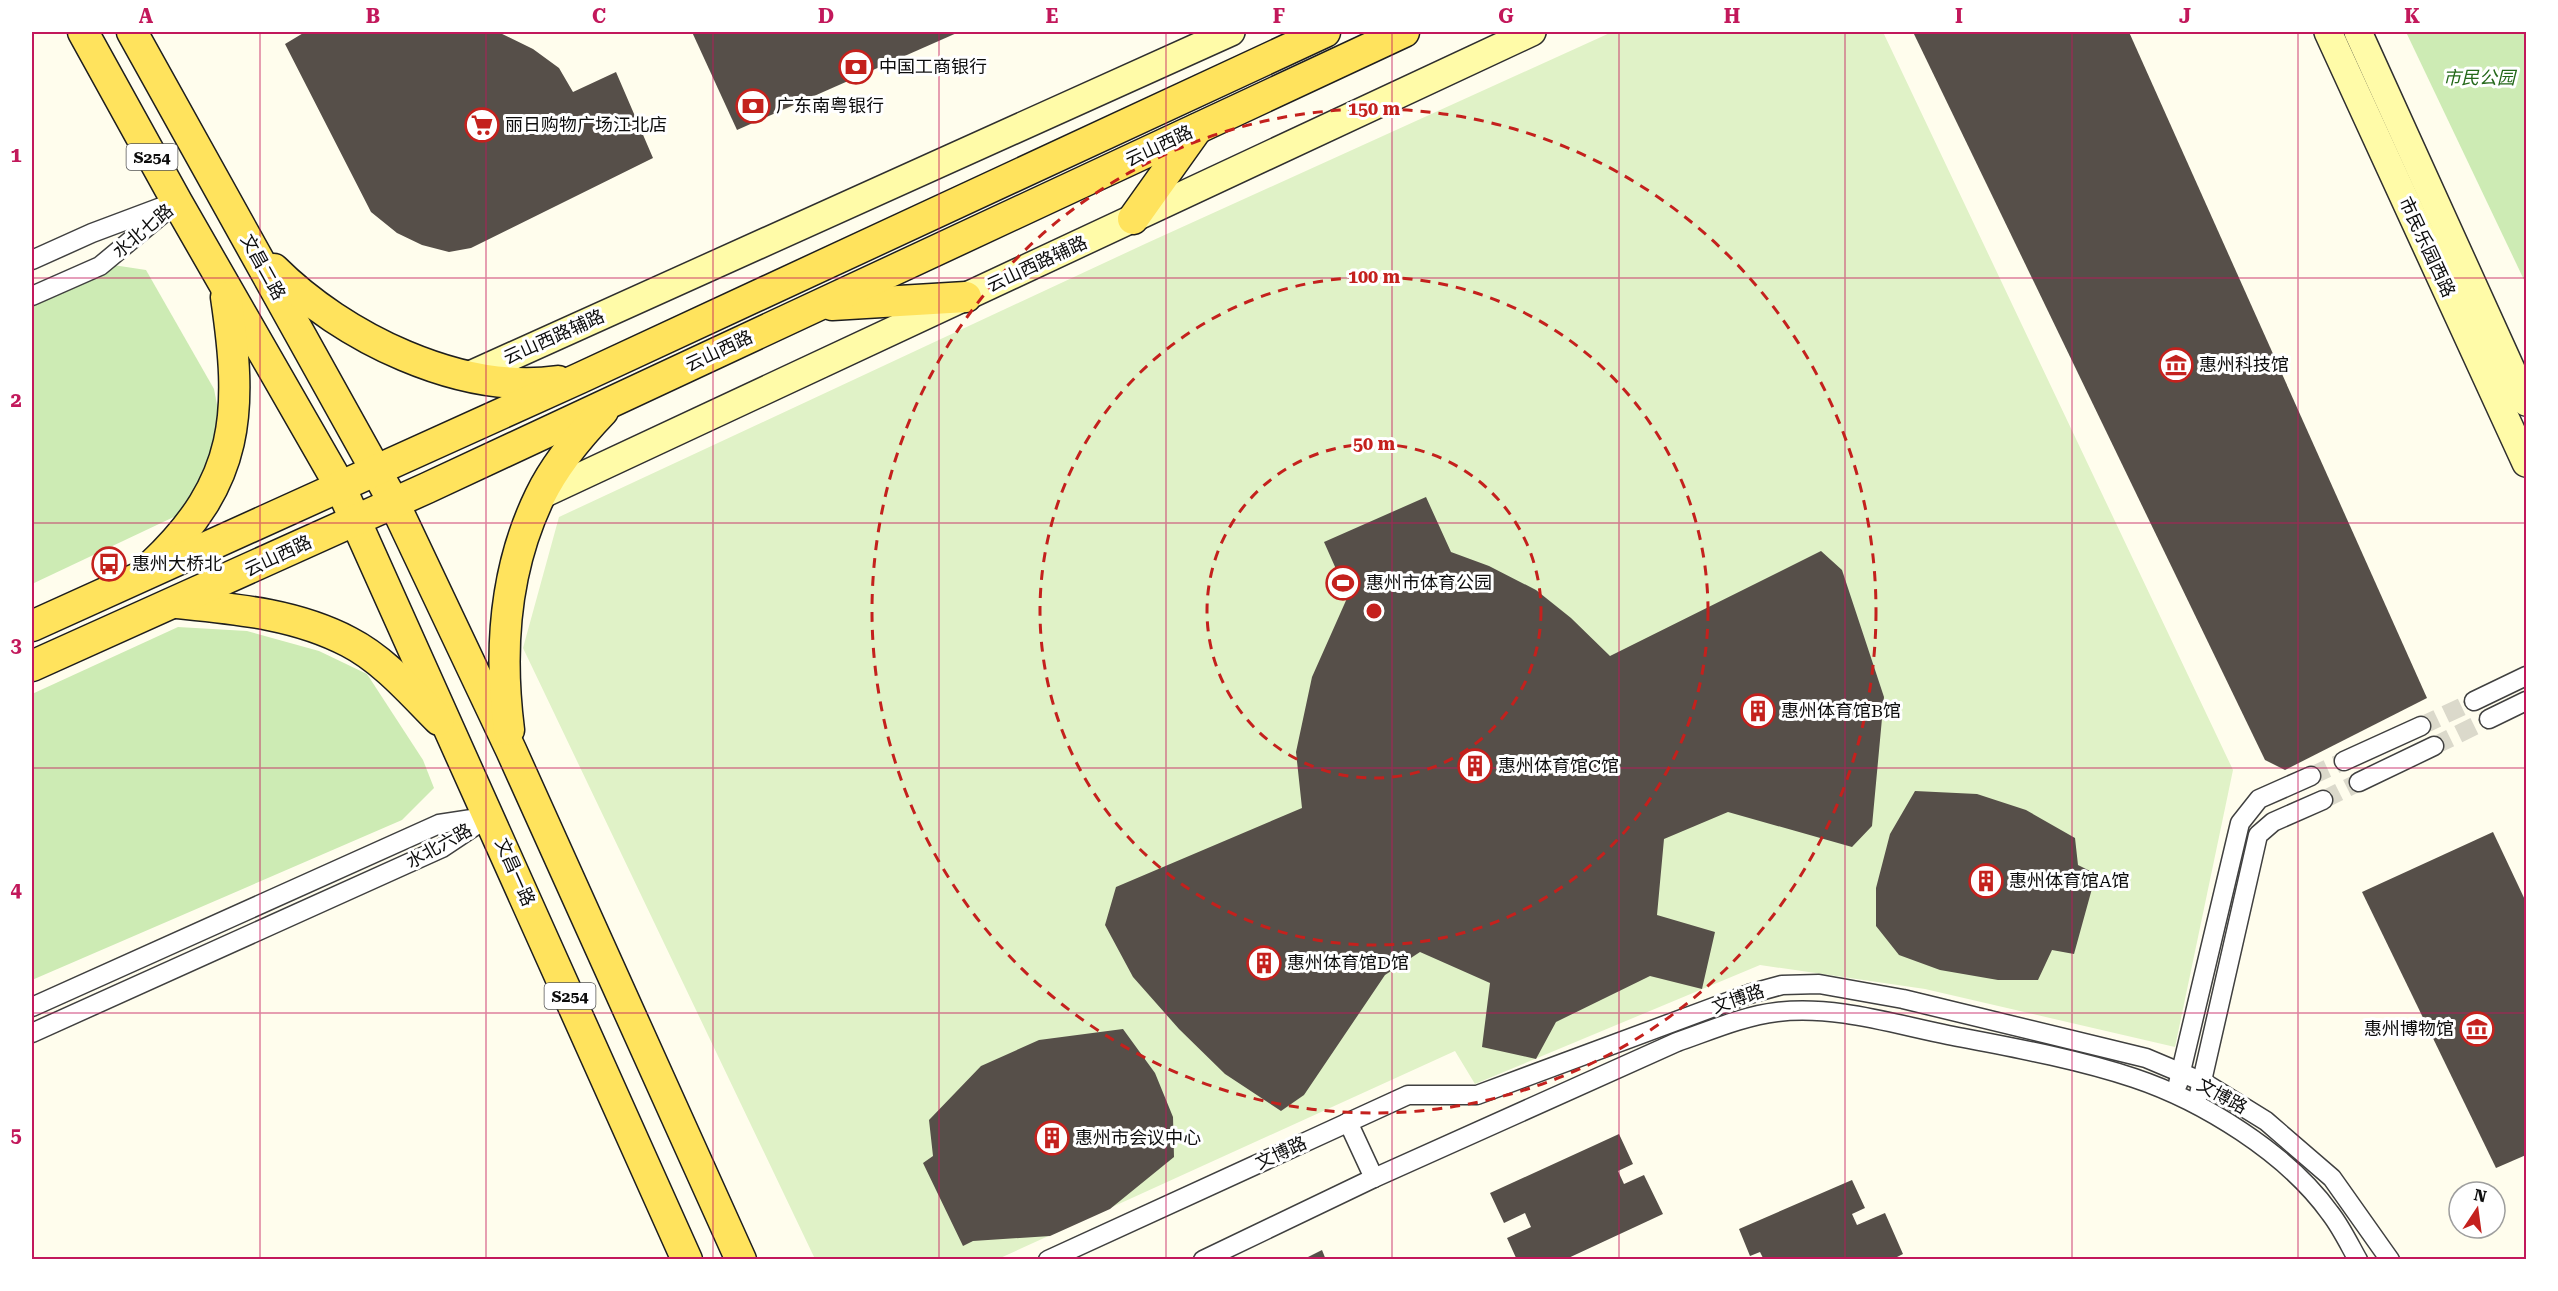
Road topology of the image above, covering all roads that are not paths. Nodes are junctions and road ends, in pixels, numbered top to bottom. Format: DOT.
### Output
graph roads {
  1 [pos="83,32"];
  2 [pos="132,32"];
  3 [pos="1231,32"];
  4 [pos="1281,32"];
  5 [pos="1325,32"];
  6 [pos="1404,32"];
  7 [pos="1532,32"];
  8 [pos="2328,32"];
  9 [pos="2358,32"];
  10 [pos="1240,71"];
  11 [pos="1199,127"];
  12 [pos="177,202"];
  13 [pos="1133,219"];
  14 [pos="253,248"];
  15 [pos="32,260"];
  16 [pos="224,281"];
  17 [pos="32,296"];
  18 [pos="966,297"];
  19 [pos="817,305"];
  20 [pos="468,376"];
  21 [pos="580,378"];
  22 [pos="611,401"];
  23 [pos="2526,402"];
  24 [pos="2526,463"];
  25 [pos="377,470"];
  26 [pos="340,486"];
  27 [pos="541,495"];
  28 [pos="394,503"];
  29 [pos="356,521"];
  30 [pos="139,578"];
  31 [pos="174,603"];
  32 [pos="32,626"];
  33 [pos="32,666"];
  34 [pos="2526,676"];
  35 [pos="2474,701"];
  36 [pos="2526,701"];
  37 [pos="2489,719"];
  38 [pos="2421,726"];
  39 [pos="452,733"];
  40 [pos="2434,746"];
  41 [pos="511,750"];
  42 [pos="2344,761"];
  43 [pos="2311,776"];
  44 [pos="2359,782"];
  45 [pos="2323,800"];
  46 [pos="490,816"];
  47 [pos="32,1007"];
  48 [pos="32,1033"];
  49 [pos="2180,1074"];
  50 [pos="2203,1082"];
  51 [pos="2176,1097"];
  52 [pos="2195,1104"];
  53 [pos="1348,1122"];
  54 [pos="1374,1178"];
  55 [pos="687,1260"];
  56 [pos="741,1260"];
  57 [pos="1048,1260"];
  58 [pos="1203,1260"];
  59 [pos="2358,1260"];
  60 [pos="2390,1260"];
  1 -- 12 [label="main road, S254"];
  2 -- 14 [label="main road, 文昌二路 / S254"];
  3 -- 20 [label="main road, 云山西路辅路"];
  4 -- 10 [label="main road"];
  5 -- 10 [label="main road, 云山西路"];
  6 -- 11 [label="main road, 云山西路"];
  7 -- 13 [label="main road, 云山西路辅路"];
  8 -- 24 [label="main road, 市民乐园西路"];
  9 -- 23 [label="main road, 市民乐园西路"];
  10 -- 21 [label="main road, 云山西路"];
  11 -- 13 [label="main road"];
  11 -- 19 [label="main road, 云山西路"];
  12 -- 15 [label="street, 水北七路"];
  12 -- 16 [label="main road, S254"];
  12 -- 17 [label="street, 水北七路"];
  13 -- 18 [label="main road, 云山西路辅路"];
  14 -- 20 [label="main road"];
  14 -- 25 [label="main road, 文昌二路 / S254"];
  16 -- 26 [label="main road, S254"];
  16 -- 30 [label="main road"];
  18 -- 19 [label="main road"];
  18 -- 27 [label="main road, 云山西路辅路"];
  19 -- 22 [label="main road, 云山西路"];
  20 -- 21 [label="main road"];
  21 -- 25 [label="main road, 云山西路"];
  22 -- 27 [label="main road"];
  22 -- 28 [label="main road, 云山西路"];
  25 -- 26 [label="main road, 云山西路"];
  25 -- 28 [label="main road, 文昌二路 / S254"];
  26 -- 29 [label="main road, 文昌一路 / S254"];
  26 -- 30 [label="main road, 云山西路"];
  27 -- 41 [label="main road"];
  28 -- 29 [label="main road, 云山西路"];
  28 -- 41 [label="main road, S254"];
  29 -- 31 [label="main road, 云山西路"];
  29 -- 39 [label="main road, 文昌一路 / S254"];
  30 -- 32 [label="main road, 云山西路"];
  31 -- 33 [label="main road, 云山西路"];
  31 -- 39 [label="main road"];
  34 -- 35 [label="street"];
  36 -- 37 [label="street"];
  38 -- 42 [label="street"];
  39 -- 46 [label="main road, 文昌一路 / S254"];
  40 -- 44 [label="street"];
  41 -- 56 [label="main road, S254"];
  43 -- 49 [label="street"];
  45 -- 50 [label="street"];
  46 -- 47 [label="street, 水北六路"];
  46 -- 48 [label="street, 水北六路"];
  46 -- 55 [label="main road, 文昌一路 / S254"];
  49 -- 50 [label="street, 文博路"];
  49 -- 51 [label="street"];
  49 -- 53 [label="street, 文博路"];
  50 -- 52 [label="street"];
  50 -- 60 [label="street, 文博路"];
  51 -- 52 [label="street, 文博路"];
  51 -- 54 [label="street, 文博路"];
  52 -- 59 [label="street, 文博路"];
  53 -- 54 [label="street"];
  53 -- 57 [label="street, 文博路"];
  54 -- 58 [label="street, 文博路"];
}
